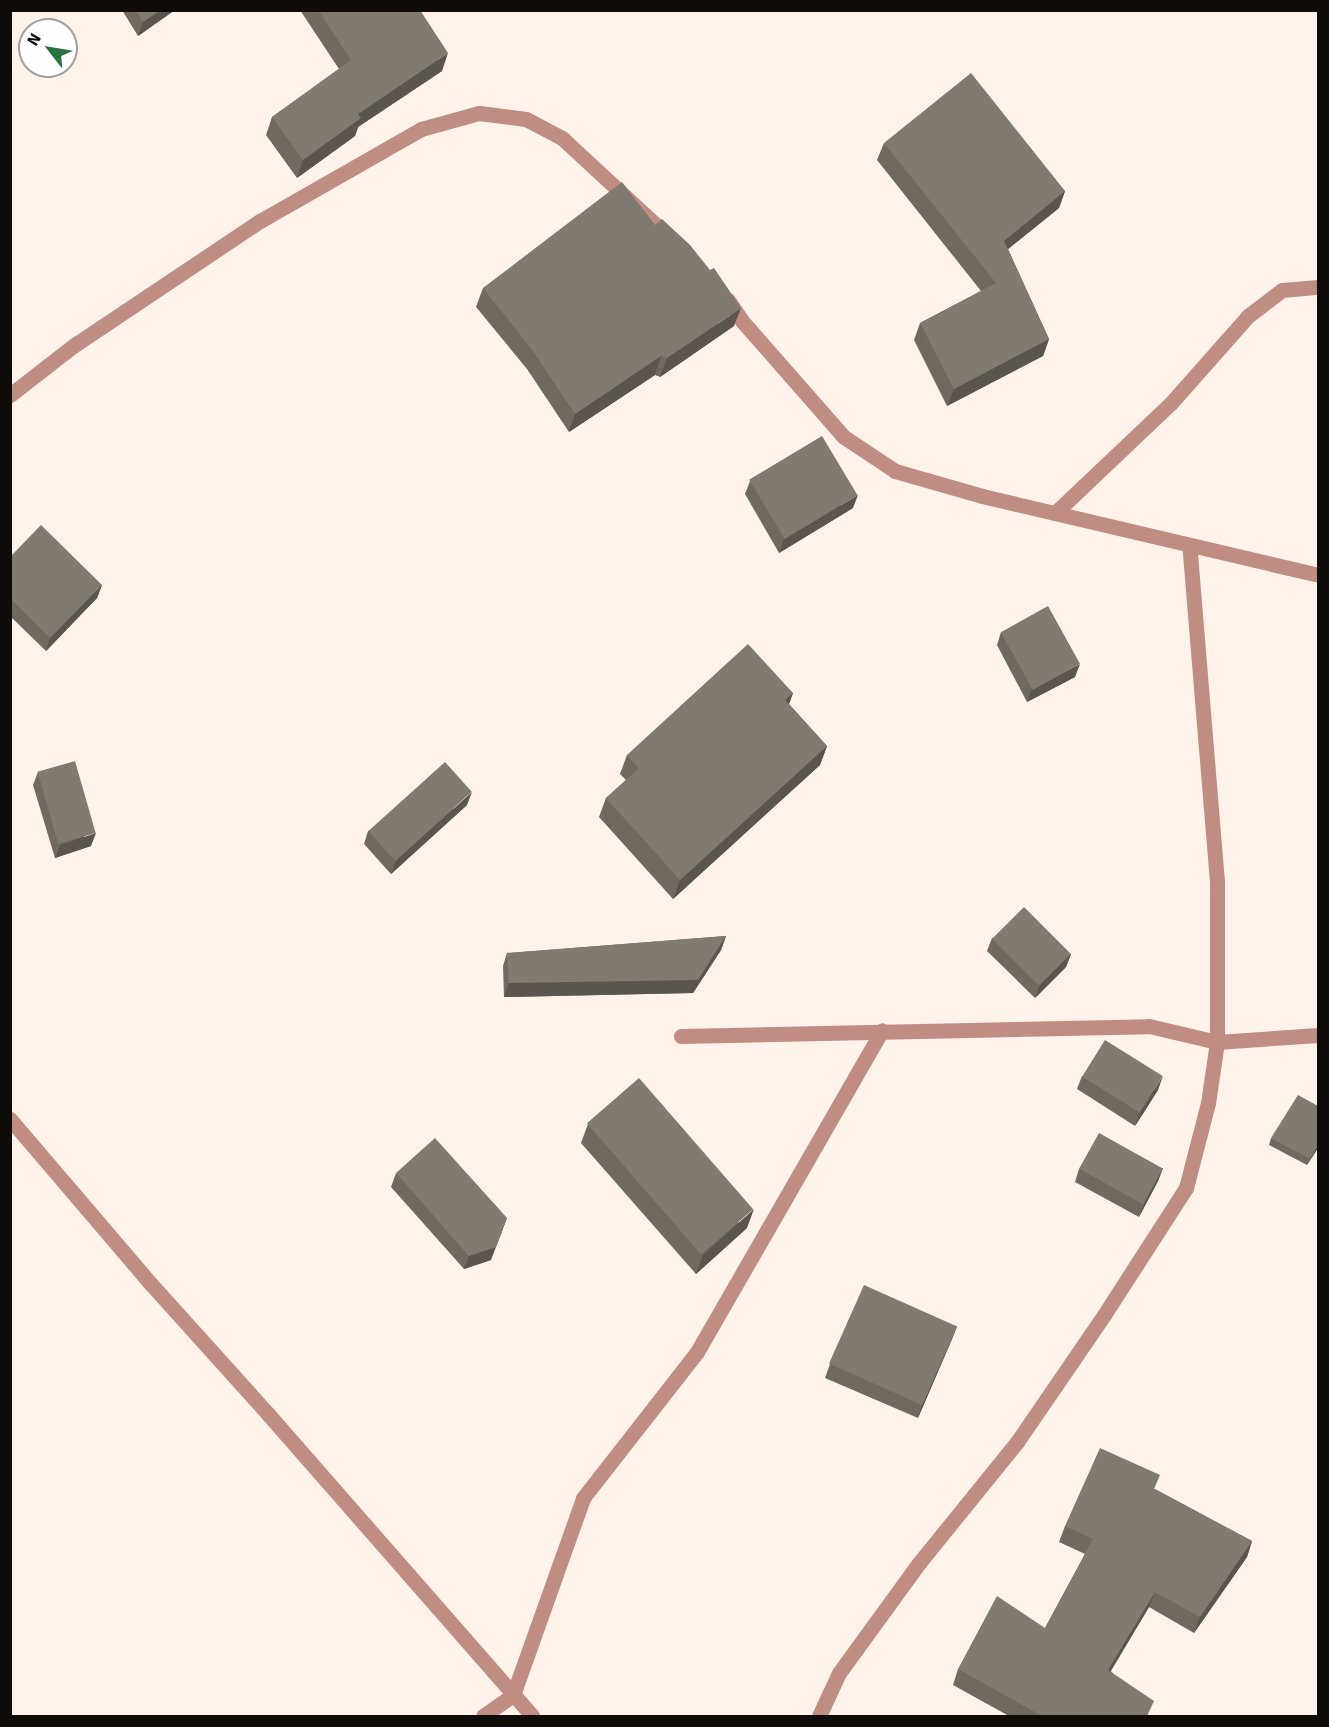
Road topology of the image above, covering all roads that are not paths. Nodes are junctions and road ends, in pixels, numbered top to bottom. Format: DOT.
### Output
graph roads {
  1 [pos="682,250"];
  2 [pos="720,288"];
  3 [pos="1318,288"];
  4 [pos="10,395"];
  5 [pos="1055,513"];
  6 [pos="1189,545"];
  7 [pos="1318,575"];
  8 [pos="882,1030"];
  9 [pos="1318,1035"];
  10 [pos="681,1036"];
  11 [pos="1217,1042"];
  12 [pos="10,1119"];
  13 [pos="513,1695"];
  14 [pos="483,1716"];
  15 [pos="532,1716"];
  16 [pos="819,1716"];
  1 -- 4 [label="street"];
  2 -- 5 [label="street"];
  3 -- 5 [label="street"];
  5 -- 6 [label="street"];
  6 -- 7 [label="street"];
  6 -- 11 [label="street"];
  8 -- 10 [label="street"];
  8 -- 11 [label="street"];
  8 -- 13 [label="street"];
  9 -- 11 [label="street"];
  11 -- 16 [label="street"];
  12 -- 13 [label="street"];
  13 -- 14 [label="street"];
  13 -- 15 [label="street"];
}
